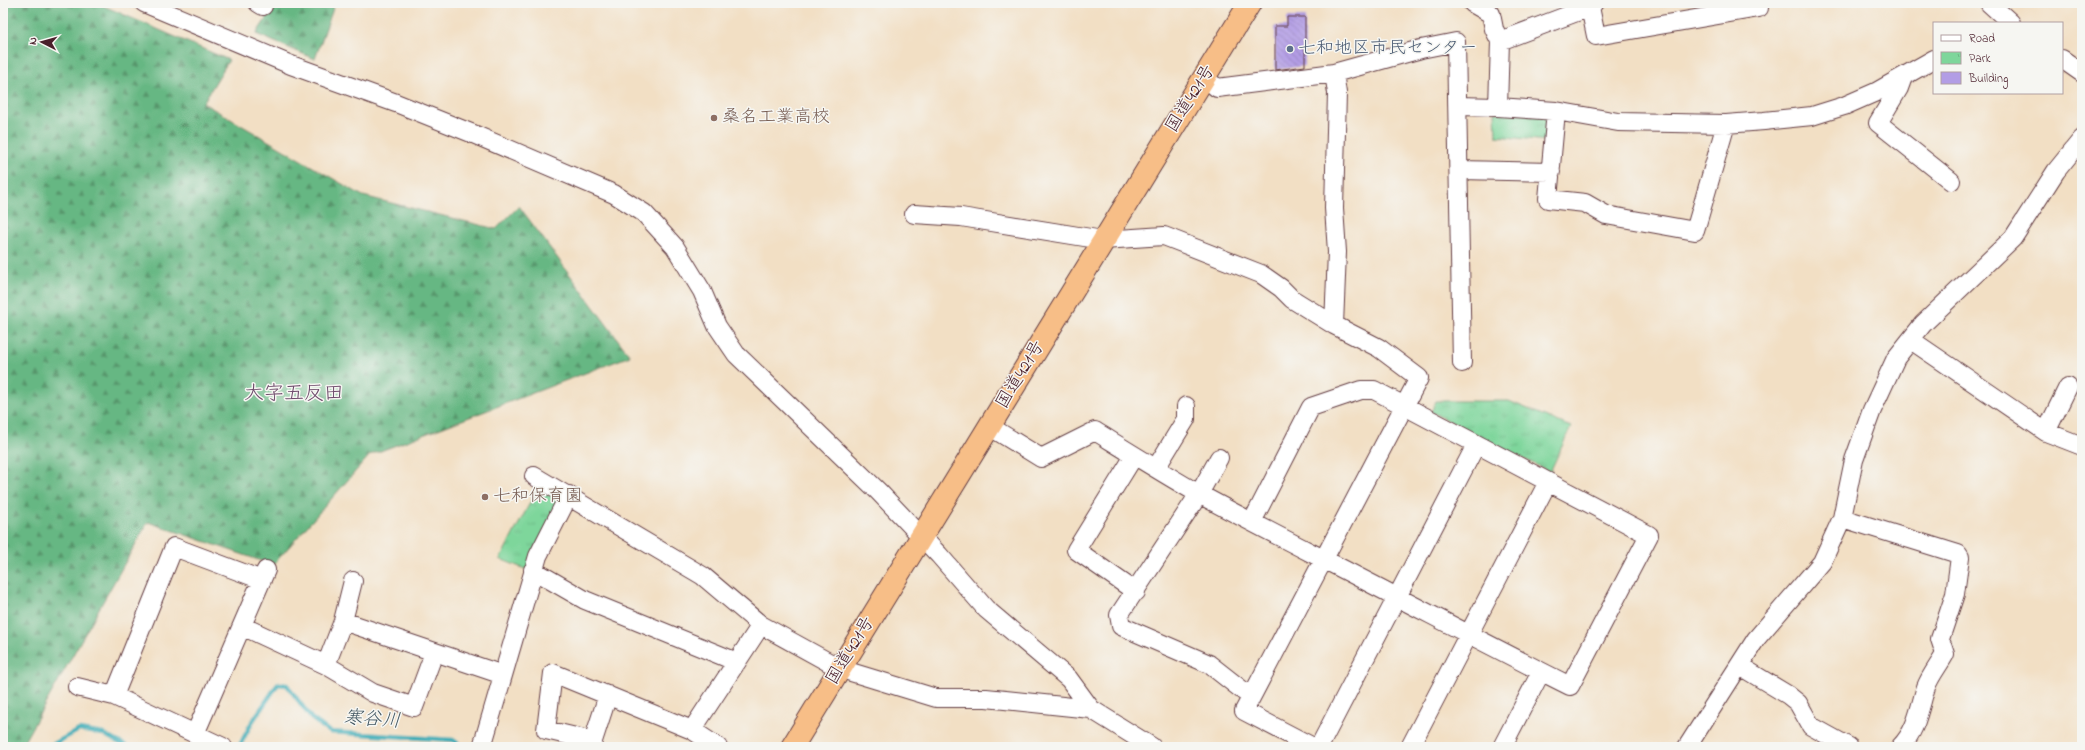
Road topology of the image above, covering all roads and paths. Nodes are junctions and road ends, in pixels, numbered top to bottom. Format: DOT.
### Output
graph roads {
  1 [pos="144,3"];
  2 [pos="1250,3"];
  3 [pos="1472,3"];
  4 [pos="1758,3"];
  5 [pos="1592,5"];
  6 [pos="1500,41"];
  7 [pos="1933,60"];
  8 [pos="2063,60"];
  9 [pos="1334,73"];
  10 [pos="2082,73"];
  11 [pos="1204,77"];
  12 [pos="1902,77"];
  13 [pos="1458,106"];
  14 [pos="1498,107"];
  15 [pos="1556,111"];
  16 [pos="1726,124"];
  17 [pos="2082,139"];
  18 [pos="1459,170"];
  19 [pos="1551,172"];
  20 [pos="1951,181"];
  21 [pos="914,214"];
  22 [pos="1103,240"];
  23 [pos="1334,325"];
  24 [pos="1911,340"];
  25 [pos="1462,363"];
  26 [pos="2068,387"];
  27 [pos="1186,406"];
  28 [pos="1404,406"];
  29 [pos="989,426"];
  30 [pos="2046,432"];
  31 [pos="1476,445"];
  32 [pos="2082,446"];
  33 [pos="1134,456"];
  34 [pos="1220,458"];
  35 [pos="1156,468"];
  36 [pos="534,476"];
  37 [pos="1548,482"];
  38 [pos="1199,494"];
  39 [pos="569,495"];
  40 [pos="1842,518"];
  41 [pos="1252,522"];
  42 [pos="921,537"];
  43 [pos="1323,559"];
  44 [pos="533,570"];
  45 [pos="353,581"];
  46 [pos="1136,592"];
  47 [pos="1397,597"];
  48 [pos="343,621"];
  49 [pos="761,625"];
  50 [pos="242,626"];
  51 [pos="1468,634"];
  52 [pos="434,653"];
  53 [pos="737,662"];
  54 [pos="326,665"];
  55 [pos="1740,666"];
  56 [pos="841,669"];
  57 [pos="1541,672"];
  58 [pos="503,675"];
  59 [pos="77,687"];
  60 [pos="608,694"];
  61 [pos="114,696"];
  62 [pos="1251,697"];
  63 [pos="1091,709"];
  64 [pos="692,730"];
  65 [pos="195,734"];
  66 [pos="224,747"];
  67 [pos="482,747"];
  68 [pos="718,747"];
  69 [pos="792,747"];
  70 [pos="1152,747"];
  71 [pos="1312,747"];
  72 [pos="1319,747"];
  73 [pos="1410,747"];
  74 [pos="1502,747"];
  75 [pos="1687,747"];
  76 [pos="1848,747"];
  77 [pos="1900,747"];
  1 -- 42 [label="street"];
  2 -- 11 [label="highway, 国道421号"];
  3 -- 6 [label="street"];
  4 -- 5 [label="street"];
  5 -- 6 [label="street"];
  6 -- 14 [label="street"];
  7 -- 12 [label="street"];
  8 -- 10 [label="street"];
  9 -- 11 [label="street"];
  9 -- 13 [label="street"];
  9 -- 23 [label="street"];
  11 -- 22 [label="highway, 国道421号"];
  12 -- 16 [label="street"];
  12 -- 20 [label="street"];
  13 -- 14 [label="street"];
  13 -- 18 [label="street"];
  14 -- 15 [label="street"];
  15 -- 16 [label="street"];
  15 -- 19 [label="street"];
  16 -- 19 [label="street"];
  17 -- 24 [label="street"];
  18 -- 19 [label="street"];
  18 -- 25 [label="street"];
  21 -- 22 [label="street"];
  22 -- 23 [label="street"];
  22 -- 29 [label="highway, 国道421号"];
  23 -- 28 [label="street"];
  24 -- 30 [label="street"];
  24 -- 40 [label="street"];
  26 -- 30 [label="street"];
  27 -- 35 [label="street"];
  28 -- 31 [label="street"];
  28 -- 41 [label="street"];
  28 -- 43 [label="street"];
  29 -- 33 [label="street"];
  29 -- 42 [label="highway, 国道421号"];
  30 -- 32 [label="street"];
  31 -- 37 [label="street"];
  31 -- 47 [label="street"];
  33 -- 35 [label="street"];
  33 -- 46 [label="street"];
  34 -- 38 [label="street"];
  35 -- 38 [label="street"];
  36 -- 39 [label="street"];
  37 -- 51 [label="street"];
  37 -- 57 [label="street"];
  38 -- 41 [label="street"];
  38 -- 46 [label="street"];
  39 -- 44 [label="street"];
  39 -- 49 [label="street"];
  40 -- 55 [label="street"];
  40 -- 77 [label="street"];
  41 -- 43 [label="street"];
  42 -- 56 [label="highway, 国道421号"];
  42 -- 63 [label="street"];
  43 -- 47 [label="street"];
  43 -- 62 [label="street"];
  44 -- 53 [label="street"];
  44 -- 58 [label="street"];
  45 -- 48 [label="street"];
  46 -- 62 [label="street"];
  47 -- 51 [label="street"];
  47 -- 72 [label="street"];
  48 -- 52 [label="street"];
  48 -- 54 [label="street"];
  49 -- 53 [label="street"];
  49 -- 56 [label="street"];
  50 -- 54 [label="street"];
  50 -- 61 [label="street"];
  50 -- 65 [label="street"];
  51 -- 57 [label="street"];
  51 -- 73 [label="street"];
  52 -- 54 [label="street"];
  52 -- 58 [label="street"];
  53 -- 64 [label="street"];
  55 -- 75 [label="street"];
  55 -- 76 [label="street"];
  56 -- 63 [label="street"];
  56 -- 69 [label="highway, 国道421号"];
  57 -- 74 [label="street"];
  58 -- 67 [label="street"];
  59 -- 61 [label="street"];
  60 -- 64 [label="street"];
  61 -- 65 [label="street"];
  62 -- 71 [label="street"];
  63 -- 70 [label="street"];
  64 -- 68 [label="street"];
  65 -- 66 [label="street"];
}
